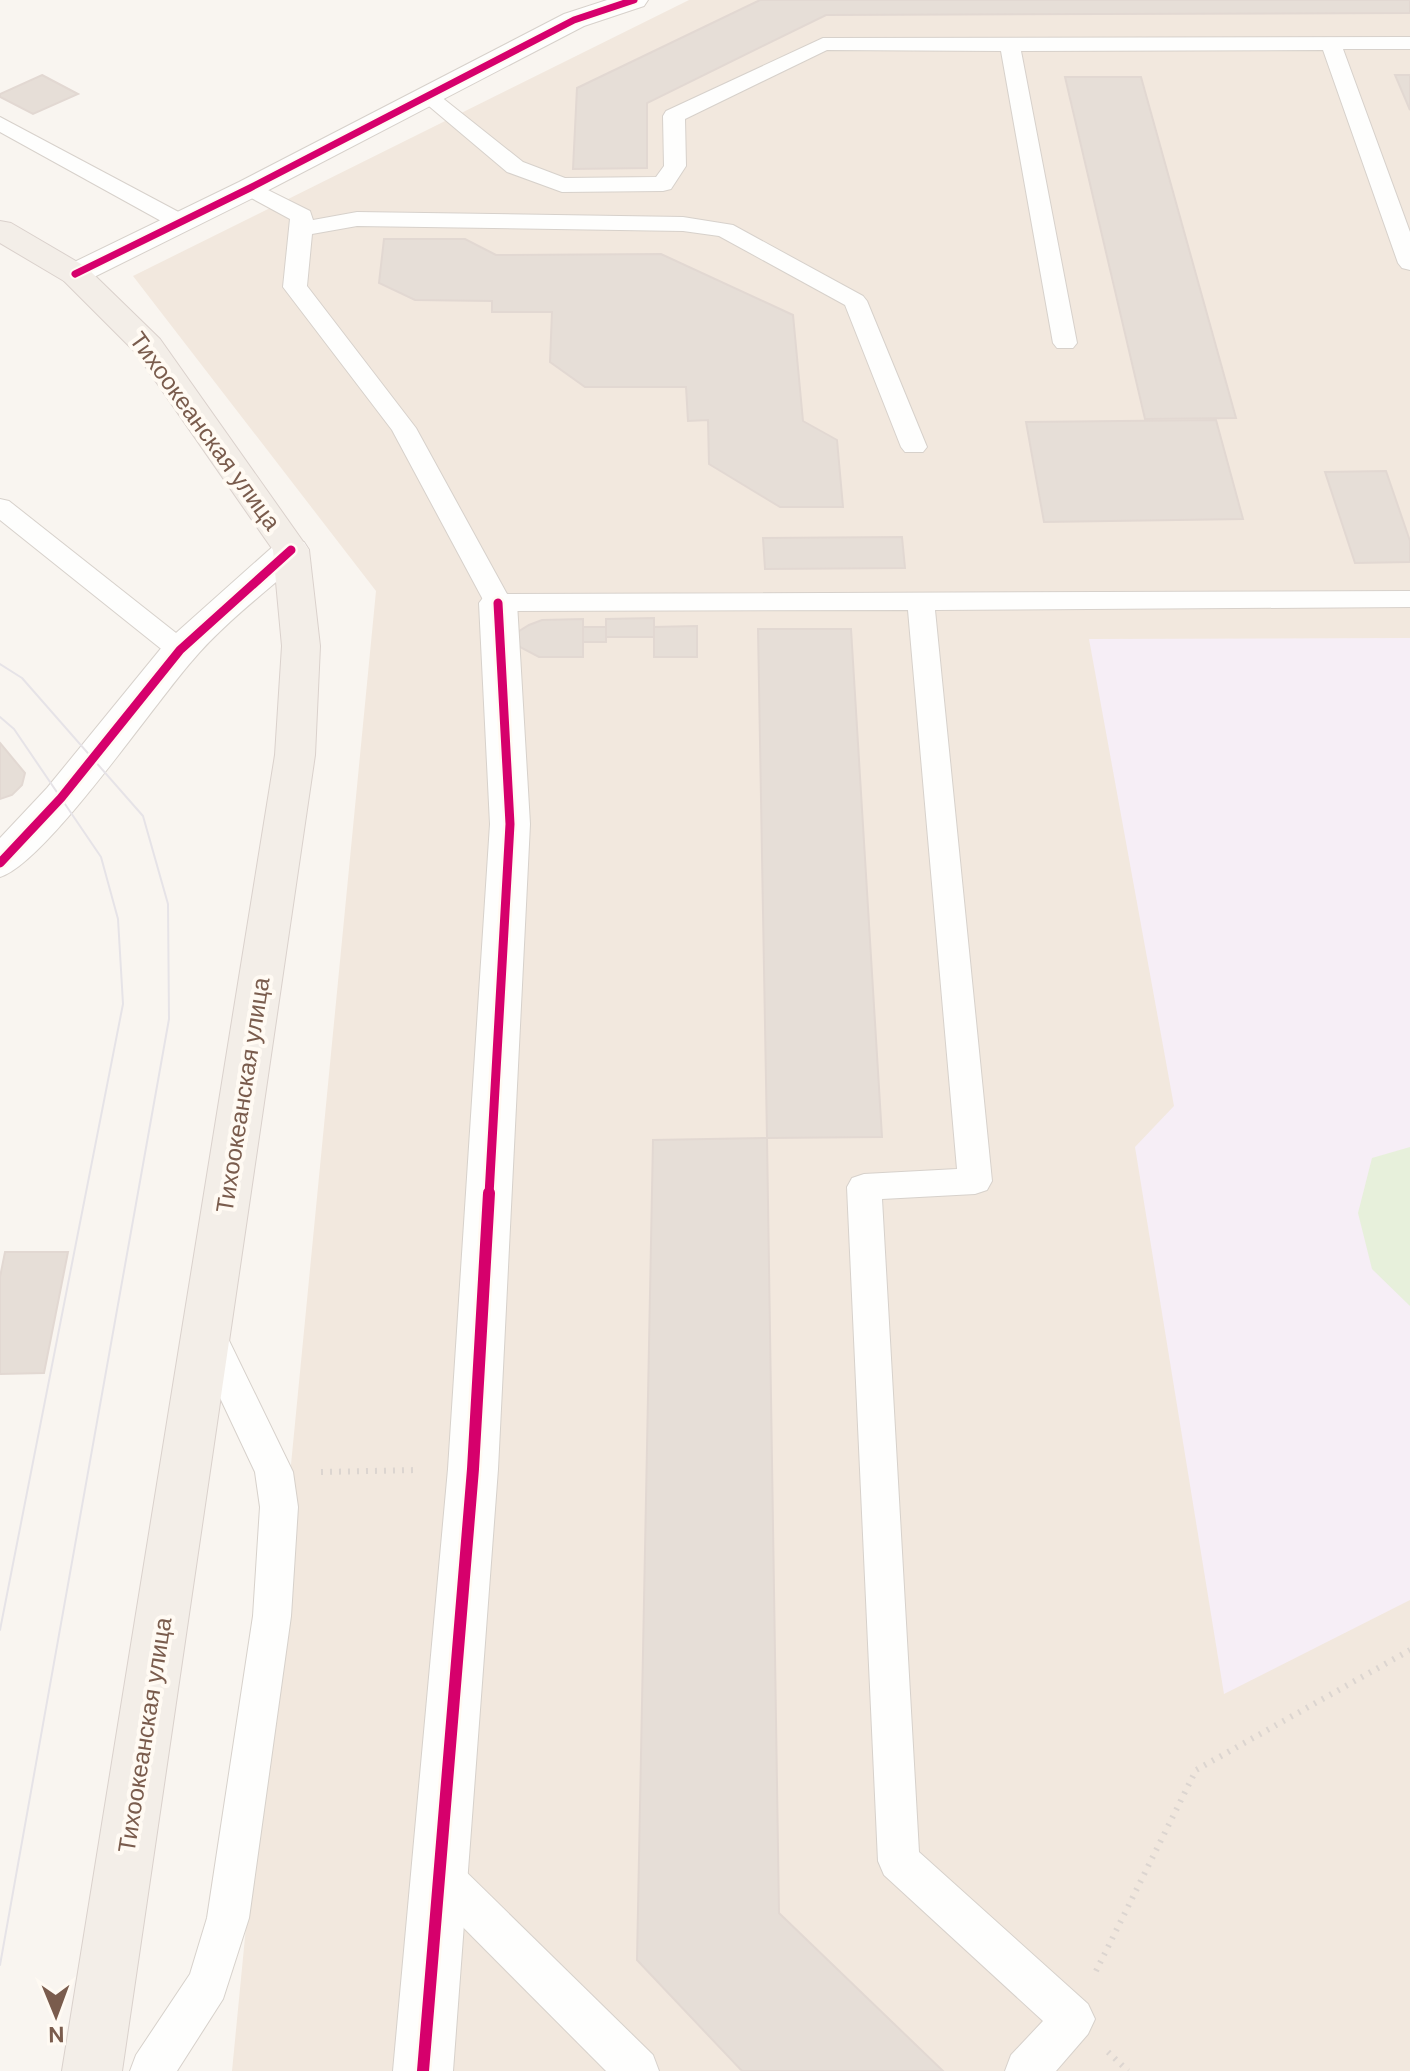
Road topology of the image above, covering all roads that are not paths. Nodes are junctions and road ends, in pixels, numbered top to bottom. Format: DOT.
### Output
graph roads {
  1 [pos="634,0"];
  2 [pos="1410,43"];
  3 [pos="1331,44"];
  4 [pos="1010,45"];
  5 [pos="428,96"];
  6 [pos="0,123"];
  7 [pos="250,188"];
  8 [pos="180,222"];
  9 [pos="301,229"];
  10 [pos="0,230"];
  11 [pos="1410,263"];
  12 [pos="75,274"];
  13 [pos="1065,343"];
  14 [pos="914,447"];
  15 [pos="0,507"];
  16 [pos="291,550"];
  17 [pos="1410,599"];
  18 [pos="498,603"];
  19 [pos="921,603"];
  20 [pos="180,650"];
  21 [pos="0,863"];
  22 [pos="207,1332"];
  23 [pos="439,1874"];
  24 [pos="92,2071"];
  25 [pos="152,2071"];
  26 [pos="423,2071"];
  27 [pos="637,2071"];
  28 [pos="1027,2071"];
  1 -- 5 [label="street"];
  2 -- 3 [label="lane"];
  3 -- 4 [label="lane"];
  3 -- 11 [label="lane"];
  4 -- 5 [label="lane"];
  4 -- 13 [label="lane"];
  5 -- 7 [label="street"];
  6 -- 8 [label="lane"];
  7 -- 8 [label="street"];
  7 -- 9 [label="lane"];
  8 -- 12 [label="street"];
  9 -- 14 [label="lane"];
  9 -- 18 [label="lane"];
  10 -- 12 [label="main road, Тихоокеанская улица"];
  12 -- 16 [label="main road, Тихоокеанская улица"];
  15 -- 20 [label="lane"];
  16 -- 20 [label="street"];
  16 -- 22 [label="main road, Тихоокеанская улица"];
  17 -- 19 [label="lane"];
  18 -- 19 [label="lane"];
  18 -- 23 [label="street"];
  19 -- 28 [label="lane"];
  20 -- 21 [label="street"];
  22 -- 24 [label="main road, Тихоокеанская улица"];
  22 -- 25 [label="lane"];
  23 -- 26 [label="street"];
  23 -- 27 [label="lane"];
}
